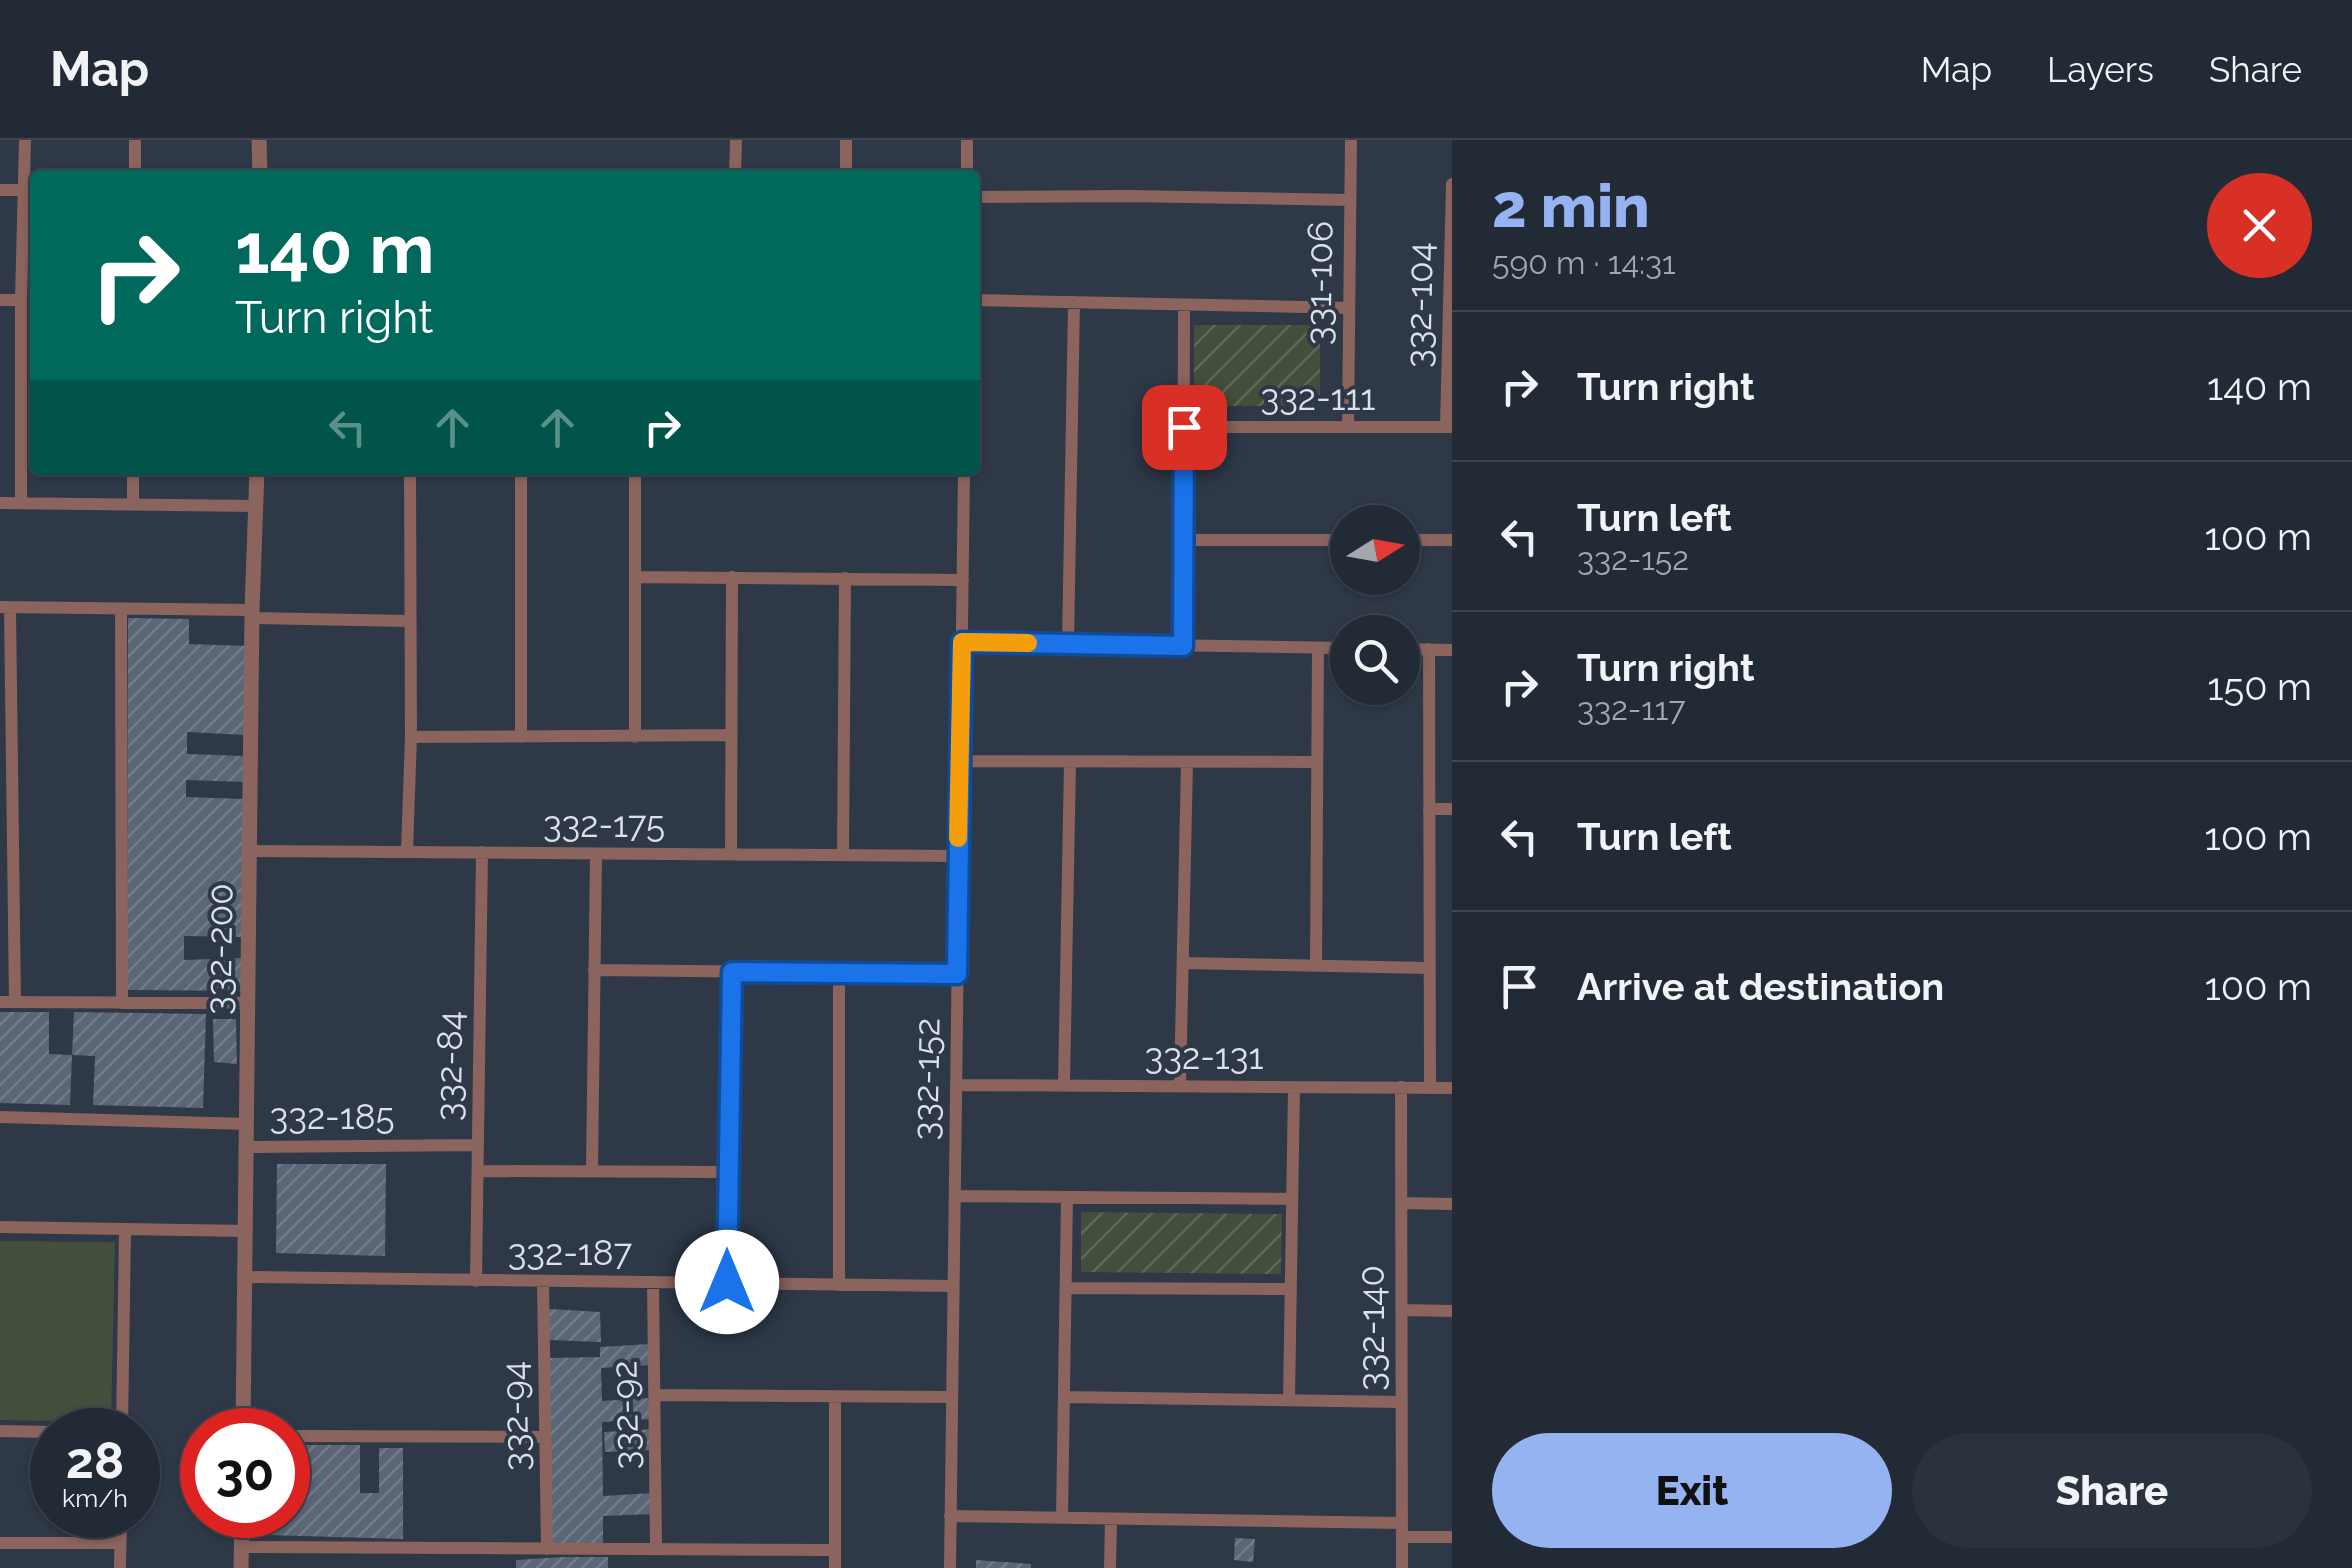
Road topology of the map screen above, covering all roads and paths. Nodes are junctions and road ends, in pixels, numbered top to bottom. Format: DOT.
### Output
graph roads {
  1 [pos="25,140"];
  2 [pos="135,140"];
  3 [pos="260,140"];
  4 [pos="736,140"];
  5 [pos="846,140"];
  6 [pos="967,140"];
  7 [pos="1351,140"];
  8 [pos="135,170"];
  9 [pos="260,170"];
  10 [pos="736,170"];
  11 [pos="846,170"];
  12 [pos="967,170"];
  13 [pos="1452,184"];
  14 [pos="0,190"];
  15 [pos="23,190"];
  16 [pos="980,198"];
  17 [pos="1350,200"];
  18 [pos="0,300"];
  19 [pos="21,300"];
  20 [pos="980,300"];
  21 [pos="1074,302"];
  22 [pos="1184,305"];
  23 [pos="1349,308"];
  24 [pos="1184,427"];
  25 [pos="1348,427"];
  26 [pos="1449,427"];
  27 [pos="133,475"];
  28 [pos="256,475"];
  29 [pos="410,475"];
  30 [pos="521,475"];
  31 [pos="636,475"];
  32 [pos="964,475"];
  33 [pos="0,503"];
  34 [pos="21,504"];
  35 [pos="132,504"];
  36 [pos="256,506"];
  37 [pos="1184,540"];
  38 [pos="1330,540"];
  39 [pos="1420,540"];
  40 [pos="1452,540"];
  41 [pos="635,577"];
  42 [pos="732,577"];
  43 [pos="845,578"];
  44 [pos="963,580"];
  45 [pos="5,608"];
  46 [pos="121,608"];
  47 [pos="252,614"];
  48 [pos="409,621"];
  49 [pos="962,642"];
  50 [pos="1068,644"];
  51 [pos="1183,646"];
  52 [pos="1318,648"];
  53 [pos="1330,648"];
  54 [pos="1420,649"];
  55 [pos="1429,649"];
  56 [pos="1452,650"];
  57 [pos="730,735"];
  58 [pos="411,737"];
  59 [pos="635,737"];
  60 [pos="521,738"];
  61 [pos="960,761"];
  62 [pos="1070,762"];
  63 [pos="1187,762"];
  64 [pos="1317,762"];
  65 [pos="6,799"];
  66 [pos="1429,809"];
  67 [pos="1452,809"];
  68 [pos="407,850"];
  69 [pos="250,851"];
  70 [pos="482,852"];
  71 [pos="730,854"];
  72 [pos="596,855"];
  73 [pos="843,855"];
  74 [pos="958,856"];
  75 [pos="1183,963"];
  76 [pos="1316,966"];
  77 [pos="1430,968"];
  78 [pos="594,970"];
  79 [pos="732,972"];
  80 [pos="839,972"];
  81 [pos="957,974"];
  82 [pos="0,1002"];
  83 [pos="16,1002"];
  84 [pos="122,1003"];
  85 [pos="248,1004"];
  86 [pos="956,1085"];
  87 [pos="1064,1086"];
  88 [pos="1180,1086"];
  89 [pos="1294,1087"];
  90 [pos="1401,1088"];
  91 [pos="1430,1088"];
  92 [pos="1452,1088"];
  93 [pos="0,1117"];
  94 [pos="246,1124"];
  95 [pos="478,1146"];
  96 [pos="246,1147"];
  97 [pos="478,1170"];
  98 [pos="592,1171"];
  99 [pos="727,1172"];
  100 [pos="954,1196"];
  101 [pos="1067,1197"];
  102 [pos="1292,1200"];
  103 [pos="1402,1204"];
  104 [pos="1452,1204"];
  105 [pos="0,1227"];
  106 [pos="126,1230"];
  107 [pos="247,1232"];
  108 [pos="246,1277"];
  109 [pos="476,1281"];
  110 [pos="544,1282"];
  111 [pos="653,1282"];
  112 [pos="727,1282"];
  113 [pos="839,1285"];
  114 [pos="954,1286"];
  115 [pos="1066,1288"];
  116 [pos="1290,1289"];
  117 [pos="1402,1310"];
  118 [pos="1452,1310"];
  119 [pos="655,1395"];
  120 [pos="952,1396"];
  121 [pos="835,1397"];
  122 [pos="1064,1397"];
  123 [pos="1289,1400"];
  124 [pos="1402,1402"];
  125 [pos="122,1408"];
  126 [pos="243,1408"];
  127 [pos="0,1432"];
  128 [pos="30,1432"];
  129 [pos="310,1436"];
  130 [pos="545,1437"];
  131 [pos="950,1516"];
  132 [pos="1062,1518"];
  133 [pos="1111,1519"];
  134 [pos="1402,1530"];
  135 [pos="1452,1537"];
  136 [pos="120,1538"];
  137 [pos="242,1538"];
  138 [pos="0,1543"];
  139 [pos="120,1544"];
  140 [pos="242,1547"];
  141 [pos="656,1547"];
  142 [pos="500,1550"];
  143 [pos="546,1550"];
  144 [pos="835,1550"];
  145 [pos="120,1568"];
  146 [pos="242,1568"];
  147 [pos="500,1568"];
  148 [pos="836,1568"];
  149 [pos="950,1568"];
  150 [pos="1110,1568"];
  151 [pos="1402,1568"];
  1 -- 15 [label="street"];
  2 -- 8 [label="street"];
  3 -- 9 [label="street"];
  4 -- 10 [label="street"];
  5 -- 11 [label="street"];
  6 -- 12 [label="street"];
  7 -- 17 [label="street, 331-106"];
  13 -- 26 [label="street, 332-104"];
  14 -- 15 [label="street"];
  15 -- 19 [label="street"];
  16 -- 17 [label="street"];
  17 -- 23 [label="street, 331-106"];
  18 -- 19 [label="street"];
  19 -- 34 [label="street"];
  20 -- 21 [label="street"];
  21 -- 22 [label="street"];
  21 -- 50 [label="street"];
  22 -- 23 [label="street"];
  22 -- 24 [label="street"];
  23 -- 25 [label="street, 331-106"];
  24 -- 25 [label="street, 332-111"];
  24 -- 37 [label="street"];
  25 -- 26 [label="street, 332-111"];
  27 -- 35 [label="street"];
  28 -- 36 [label="street, 332-200"];
  29 -- 48 [label="street"];
  30 -- 60 [label="street"];
  31 -- 41 [label="street"];
  32 -- 44 [label="street, 332-152"];
  33 -- 34 [label="street"];
  34 -- 35 [label="street"];
  35 -- 36 [label="street"];
  36 -- 47 [label="street, 332-200"];
  37 -- 38 [label="street"];
  37 -- 51 [label="street"];
  39 -- 40 [label="street"];
  41 -- 42 [label="street"];
  41 -- 59 [label="street"];
  42 -- 43 [label="street"];
  42 -- 57 [label="street"];
  43 -- 44 [label="street"];
  43 -- 73 [label="street"];
  44 -- 49 [label="street, 332-152"];
  45 -- 46 [label="street"];
  45 -- 65 [label="street"];
  46 -- 47 [label="street"];
  46 -- 84 [label="street"];
  47 -- 48 [label="street"];
  47 -- 69 [label="street, 332-200"];
  48 -- 58 [label="street"];
  49 -- 50 [label="street"];
  49 -- 61 [label="street, 332-152"];
  50 -- 51 [label="street"];
  51 -- 52 [label="street"];
  52 -- 53 [label="street"];
  52 -- 64 [label="street"];
  54 -- 55 [label="street"];
  55 -- 56 [label="street"];
  55 -- 66 [label="street"];
  57 -- 59 [label="street"];
  57 -- 71 [label="street"];
  58 -- 60 [label="street"];
  58 -- 68 [label="street"];
  59 -- 60 [label="street"];
  61 -- 62 [label="street"];
  61 -- 74 [label="street, 332-152"];
  62 -- 63 [label="street"];
  62 -- 87 [label="street"];
  63 -- 64 [label="street"];
  63 -- 75 [label="street"];
  64 -- 76 [label="street"];
  65 -- 83 [label="street"];
  66 -- 67 [label="street"];
  66 -- 77 [label="street"];
  68 -- 69 [label="street, 332-175"];
  68 -- 70 [label="street, 332-175"];
  69 -- 85 [label="street, 332-200"];
  70 -- 72 [label="street, 332-175"];
  70 -- 95 [label="street, 332-84"];
  71 -- 72 [label="street, 332-175"];
  71 -- 73 [label="street, 332-175"];
  72 -- 78 [label="street"];
  73 -- 74 [label="street, 332-175"];
  74 -- 81 [label="street, 332-152"];
  75 -- 76 [label="street"];
  75 -- 88 [label="street"];
  76 -- 77 [label="street"];
  77 -- 91 [label="street"];
  78 -- 79 [label="street"];
  78 -- 98 [label="street"];
  79 -- 80 [label="street"];
  79 -- 99 [label="street"];
  80 -- 81 [label="street"];
  80 -- 113 [label="street"];
  81 -- 86 [label="street, 332-152"];
  82 -- 83 [label="street"];
  83 -- 84 [label="street"];
  84 -- 85 [label="street"];
  85 -- 94 [label="street, 332-200"];
  86 -- 87 [label="street, 332-131"];
  86 -- 100 [label="street, 332-152"];
  87 -- 88 [label="street, 332-131"];
  88 -- 89 [label="street, 332-131"];
  89 -- 90 [label="street, 332-131"];
  89 -- 102 [label="street"];
  90 -- 91 [label="street, 332-131"];
  90 -- 103 [label="street, 332-140"];
  91 -- 92 [label="street, 332-131"];
  93 -- 94 [label="street"];
  94 -- 96 [label="street, 332-200"];
  95 -- 96 [label="street, 332-185"];
  95 -- 97 [label="street, 332-84"];
  96 -- 107 [label="street, 332-200"];
  97 -- 98 [label="street"];
  97 -- 109 [label="street, 332-84"];
  98 -- 99 [label="street"];
  99 -- 112 [label="street"];
  100 -- 101 [label="street"];
  100 -- 114 [label="street, 332-152"];
  101 -- 102 [label="street"];
  101 -- 115 [label="street"];
  102 -- 116 [label="street"];
  103 -- 104 [label="street"];
  103 -- 117 [label="street, 332-140"];
  105 -- 106 [label="street"];
  106 -- 107 [label="street"];
  106 -- 125 [label="street"];
  107 -- 108 [label="street, 332-200"];
  108 -- 109 [label="street, 332-187"];
  108 -- 126 [label="street, 332-200"];
  109 -- 110 [label="street, 332-187"];
  110 -- 111 [label="street, 332-187"];
  110 -- 130 [label="street, 332-94"];
  111 -- 112 [label="street, 332-187"];
  111 -- 119 [label="street, 332-92"];
  112 -- 113 [label="street, 332-187"];
  113 -- 114 [label="street, 332-187"];
  114 -- 120 [label="street, 332-152"];
  115 -- 116 [label="street"];
  115 -- 122 [label="street"];
  116 -- 123 [label="street"];
  117 -- 118 [label="street"];
  117 -- 124 [label="street, 332-140"];
  119 -- 121 [label="street"];
  119 -- 141 [label="street, 332-92"];
  120 -- 121 [label="street"];
  120 -- 131 [label="street, 332-152"];
  121 -- 144 [label="street"];
  122 -- 123 [label="street"];
  122 -- 132 [label="street"];
  123 -- 124 [label="street"];
  124 -- 134 [label="street, 332-140"];
  127 -- 128 [label="street"];
  129 -- 130 [label="street"];
  130 -- 143 [label="street, 332-94"];
  131 -- 132 [label="street"];
  131 -- 149 [label="street, 332-152"];
  132 -- 133 [label="street"];
  133 -- 134 [label="street"];
  133 -- 150 [label="street"];
  134 -- 135 [label="street"];
  134 -- 151 [label="street, 332-140"];
  136 -- 139 [label="street"];
  137 -- 140 [label="street"];
  138 -- 139 [label="street"];
  139 -- 145 [label="street"];
  140 -- 142 [label="street"];
  140 -- 146 [label="street"];
  141 -- 143 [label="street"];
  141 -- 144 [label="street"];
  142 -- 143 [label="street"];
  142 -- 147 [label="street"];
  144 -- 148 [label="street"];
}
